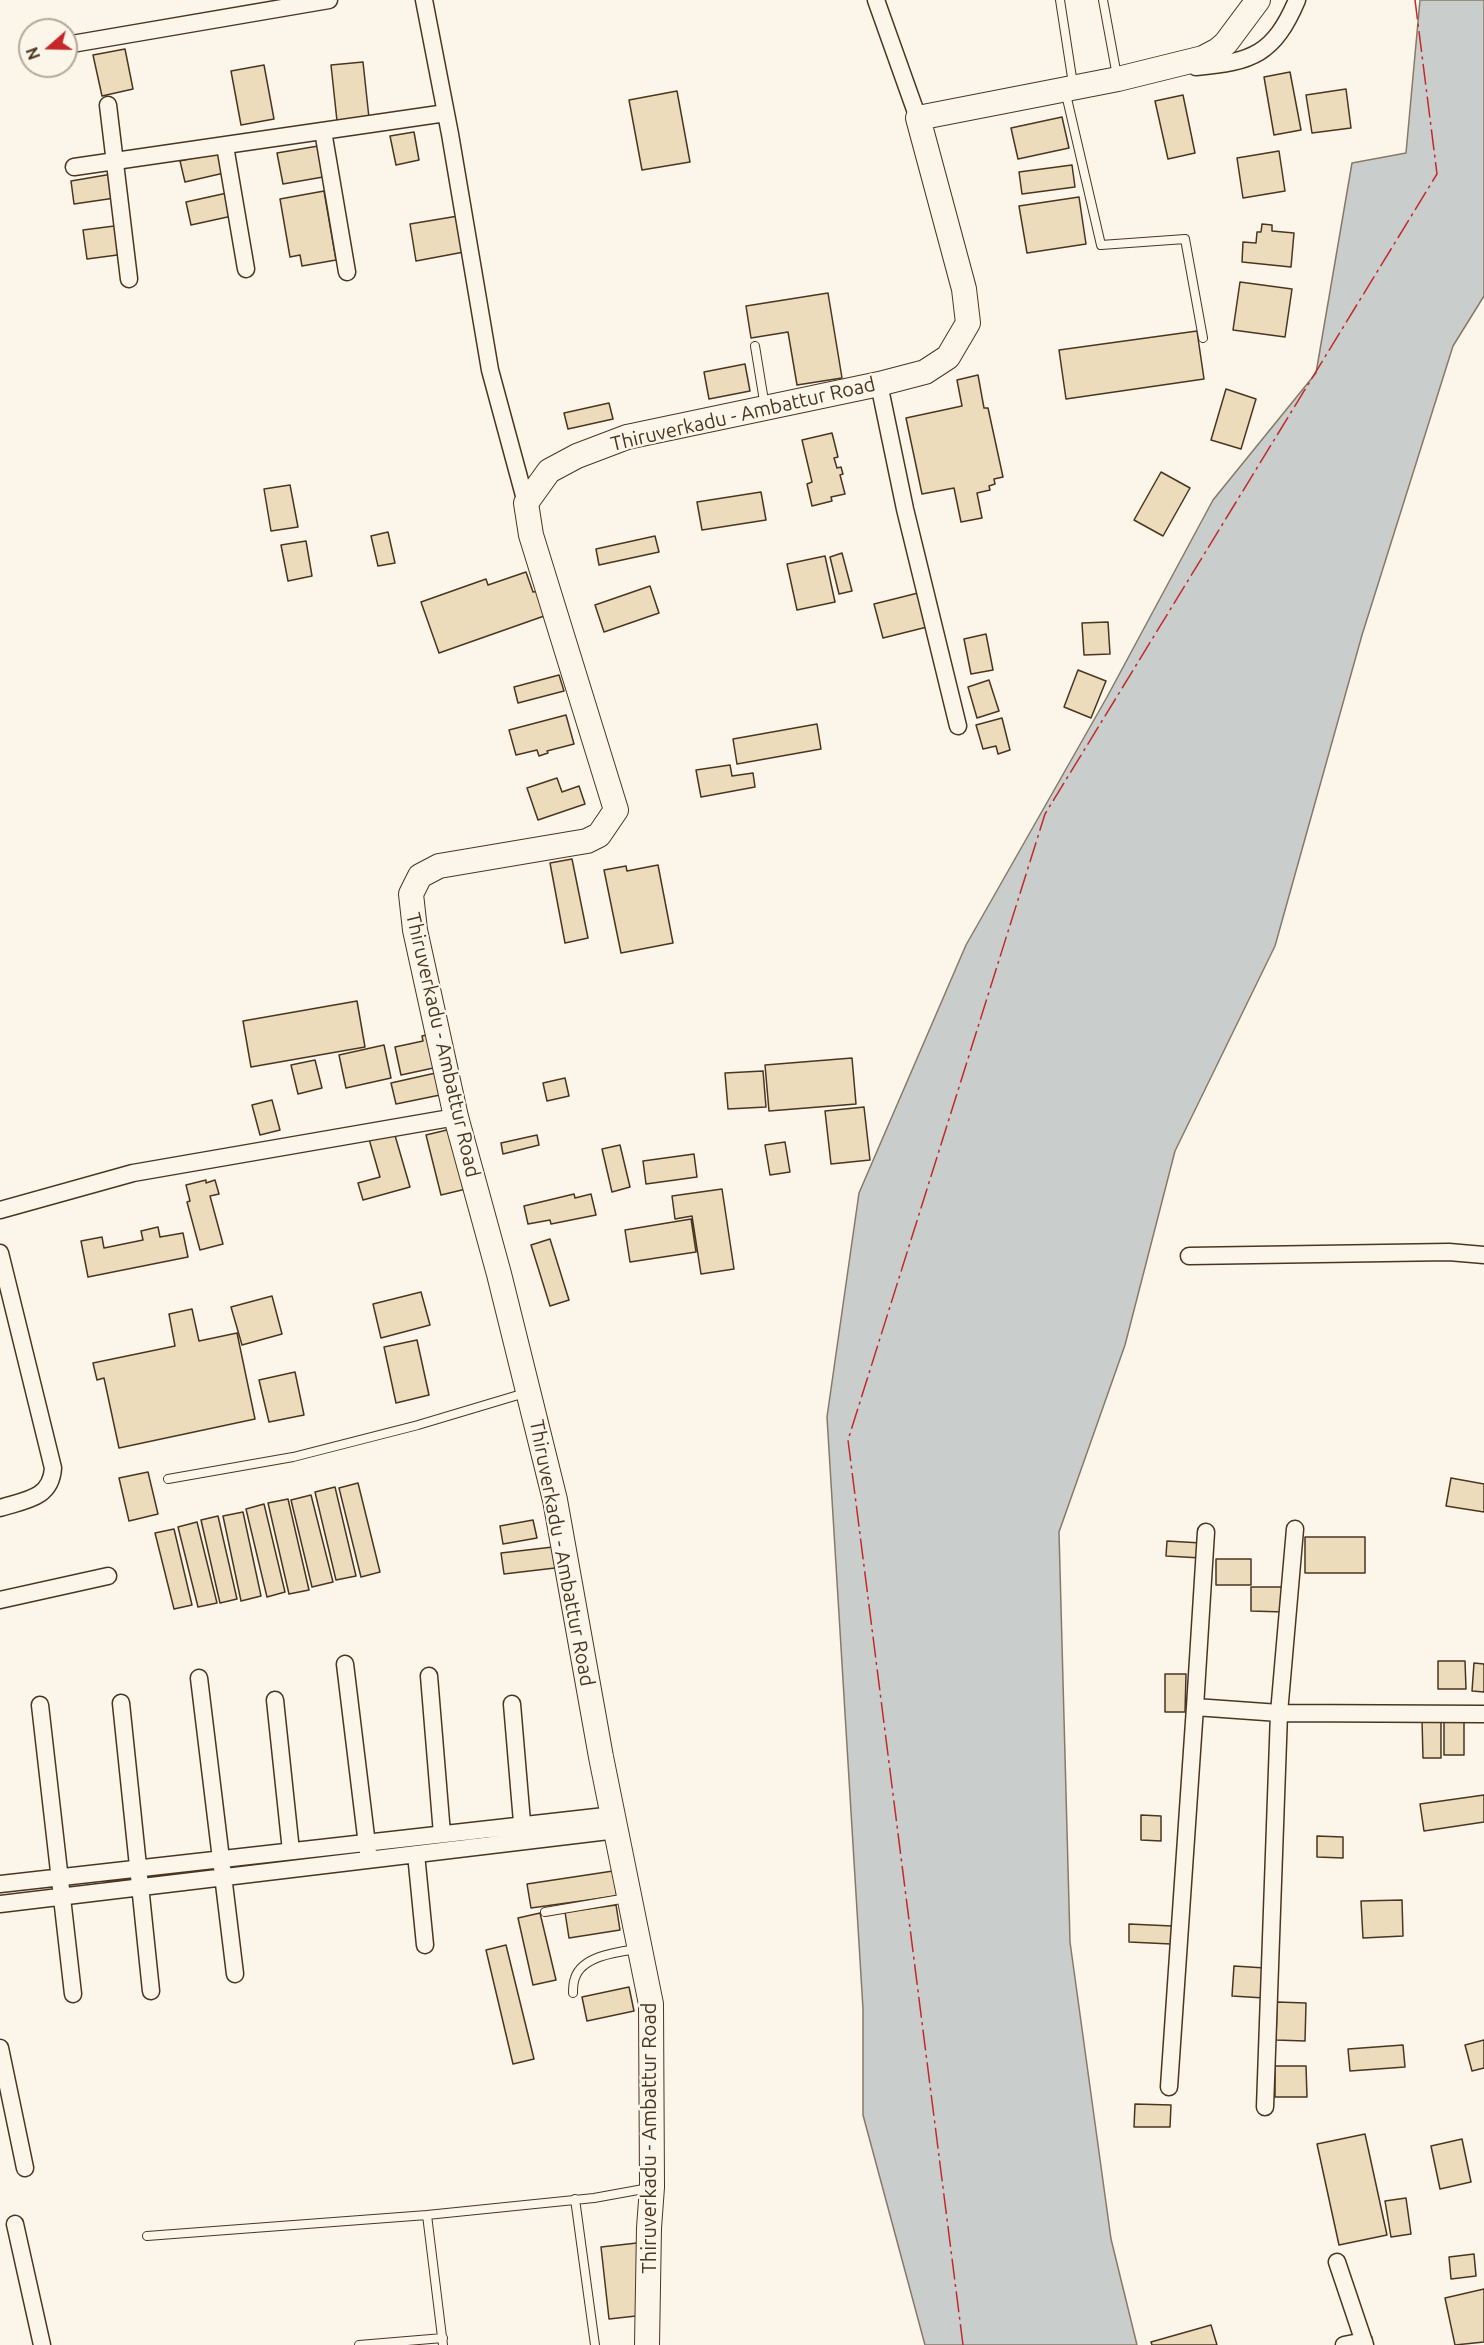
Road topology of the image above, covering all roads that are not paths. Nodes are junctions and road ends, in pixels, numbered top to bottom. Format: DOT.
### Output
graph roads {
  1 [pos="328,0"];
  2 [pos="423,0"];
  3 [pos="876,0"];
  4 [pos="1060,0"];
  5 [pos="1103,0"];
  6 [pos="1258,0"];
  7 [pos="1296,0"];
  8 [pos="291,3"];
  9 [pos="78,43"];
  10 [pos="1171,67"];
  11 [pos="1118,79"];
  12 [pos="1069,89"];
  13 [pos="108,105"];
  14 [pos="446,113"];
  15 [pos="918,118"];
  16 [pos="323,131"];
  17 [pos="225,146"];
  18 [pos="116,161"];
  19 [pos="74,167"];
  20 [pos="246,269"];
  21 [pos="347,272"];
  22 [pos="129,279"];
  23 [pos="1203,338"];
  24 [pos="755,346"];
  25 [pos="879,384"];
  26 [pos="765,408"];
  27 [pos="526,503"];
  28 [pos="958,726"];
  29 [pos="456,1117"];
  30 [pos="0,1210"];
  31 [pos="0,1252"];
  32 [pos="1484,1255"];
  33 [pos="1189,1257"];
  34 [pos="528,1392"];
  35 [pos="168,1479"];
  36 [pos="0,1508"];
  37 [pos="1295,1528"];
  38 [pos="1206,1532"];
  39 [pos="108,1576"];
  40 [pos="0,1600"];
  41 [pos="345,1664"];
  42 [pos="429,1676"];
  43 [pos="199,1678"];
  44 [pos="275,1700"];
  45 [pos="121,1703"];
  46 [pos="512,1704"];
  47 [pos="40,1705"];
  48 [pos="1195,1707"];
  49 [pos="1279,1713"];
  50 [pos="1484,1714"];
  51 [pos="615,1823"];
  52 [pos="523,1833"];
  53 [pos="442,1834"];
  54 [pos="367,1842"];
  55 [pos="291,1851"];
  56 [pos="416,1854"];
  57 [pos="222,1859"];
  58 [pos="369,1860"];
  59 [pos="138,1868"];
  60 [pos="60,1877"];
  61 [pos="225,1877"];
  62 [pos="0,1884"];
  63 [pos="140,1887"];
  64 [pos="62,1896"];
  65 [pos="631,1898"];
  66 [pos="0,1904"];
  67 [pos="545,1912"];
  68 [pos="425,1945"];
  69 [pos="640,1948"];
  70 [pos="236,1974"];
  71 [pos="151,1991"];
  72 [pos="573,1993"];
  73 [pos="74,1994"];
  74 [pos="0,2048"];
  75 [pos="1169,2087"];
  76 [pos="1265,2107"];
  77 [pos="26,2168"];
  78 [pos="652,2187"];
  79 [pos="575,2199"];
  80 [pos="427,2215"];
  81 [pos="15,2224"];
  82 [pos="147,2236"];
  83 [pos="1337,2262"];
  84 [pos="443,2341"];
  85 [pos="1364,2343"];
  86 [pos="42,2345"];
  87 [pos="359,2345"];
  88 [pos="595,2345"];
  89 [pos="647,2345"];
  90 [pos="1344,2345"];
  1 -- 8 [label="street"];
  2 -- 14 [label="street"];
  3 -- 15 [label="street"];
  4 -- 12 [label="lane"];
  5 -- 11 [label="lane"];
  6 -- 10 [label="main road"];
  7 -- 10 [label="street"];
  8 -- 9 [label="street"];
  10 -- 11 [label="main road"];
  11 -- 12 [label="main road"];
  12 -- 15 [label="main road"];
  12 -- 23 [label="lane"];
  13 -- 18 [label="street"];
  14 -- 16 [label="street"];
  14 -- 27 [label="street"];
  15 -- 25 [label="main road, Thiruverkadu - Ambattur Road"];
  16 -- 17 [label="street"];
  16 -- 21 [label="street"];
  17 -- 18 [label="street"];
  17 -- 20 [label="street"];
  18 -- 19 [label="street"];
  18 -- 22 [label="street"];
  24 -- 26 [label="lane"];
  25 -- 26 [label="main road, Thiruverkadu - Ambattur Road"];
  25 -- 28 [label="street"];
  26 -- 27 [label="main road, Thiruverkadu - Ambattur Road"];
  27 -- 29 [label="main road, Thiruverkadu - Ambattur Road"];
  29 -- 30 [label="street"];
  29 -- 34 [label="main road, Thiruverkadu - Ambattur Road"];
  31 -- 36 [label="street"];
  32 -- 33 [label="street"];
  34 -- 35 [label="lane"];
  34 -- 51 [label="main road, Thiruverkadu - Ambattur Road"];
  37 -- 49 [label="street"];
  38 -- 48 [label="street"];
  39 -- 40 [label="street"];
  41 -- 54 [label="street"];
  42 -- 53 [label="street"];
  43 -- 57 [label="street"];
  44 -- 55 [label="street"];
  45 -- 59 [label="street"];
  46 -- 52 [label="street"];
  47 -- 60 [label="street"];
  48 -- 49 [label="street"];
  48 -- 75 [label="street"];
  49 -- 50 [label="street"];
  49 -- 76 [label="street"];
  51 -- 52 [label="street"];
  51 -- 65 [label="main road, Thiruverkadu - Ambattur Road"];
  52 -- 53 [label="street"];
  52 -- 56 [label="street"];
  53 -- 54 [label="street"];
  54 -- 55 [label="street"];
  54 -- 58 [label="street"];
  55 -- 57 [label="street"];
  56 -- 58 [label="street"];
  56 -- 68 [label="street"];
  57 -- 59 [label="street"];
  57 -- 61 [label="street"];
  58 -- 61 [label="street"];
  59 -- 60 [label="street"];
  59 -- 63 [label="street"];
  60 -- 62 [label="street"];
  60 -- 64 [label="street"];
  61 -- 63 [label="street"];
  61 -- 70 [label="street"];
  63 -- 64 [label="street"];
  63 -- 71 [label="street"];
  64 -- 66 [label="street"];
  64 -- 73 [label="street"];
  65 -- 67 [label="lane"];
  65 -- 69 [label="main road, Thiruverkadu - Ambattur Road"];
  69 -- 72 [label="lane"];
  69 -- 78 [label="main road, Thiruverkadu - Ambattur Road"];
  74 -- 77 [label="street"];
  78 -- 79 [label="lane"];
  78 -- 89 [label="main road, Thiruverkadu - Ambattur Road"];
  79 -- 80 [label="lane"];
  79 -- 88 [label="lane"];
  80 -- 82 [label="lane"];
  80 -- 84 [label="lane"];
  81 -- 86 [label="street"];
  83 -- 85 [label="street"];
  84 -- 87 [label="lane"];
  85 -- 90 [label="street"];
}
